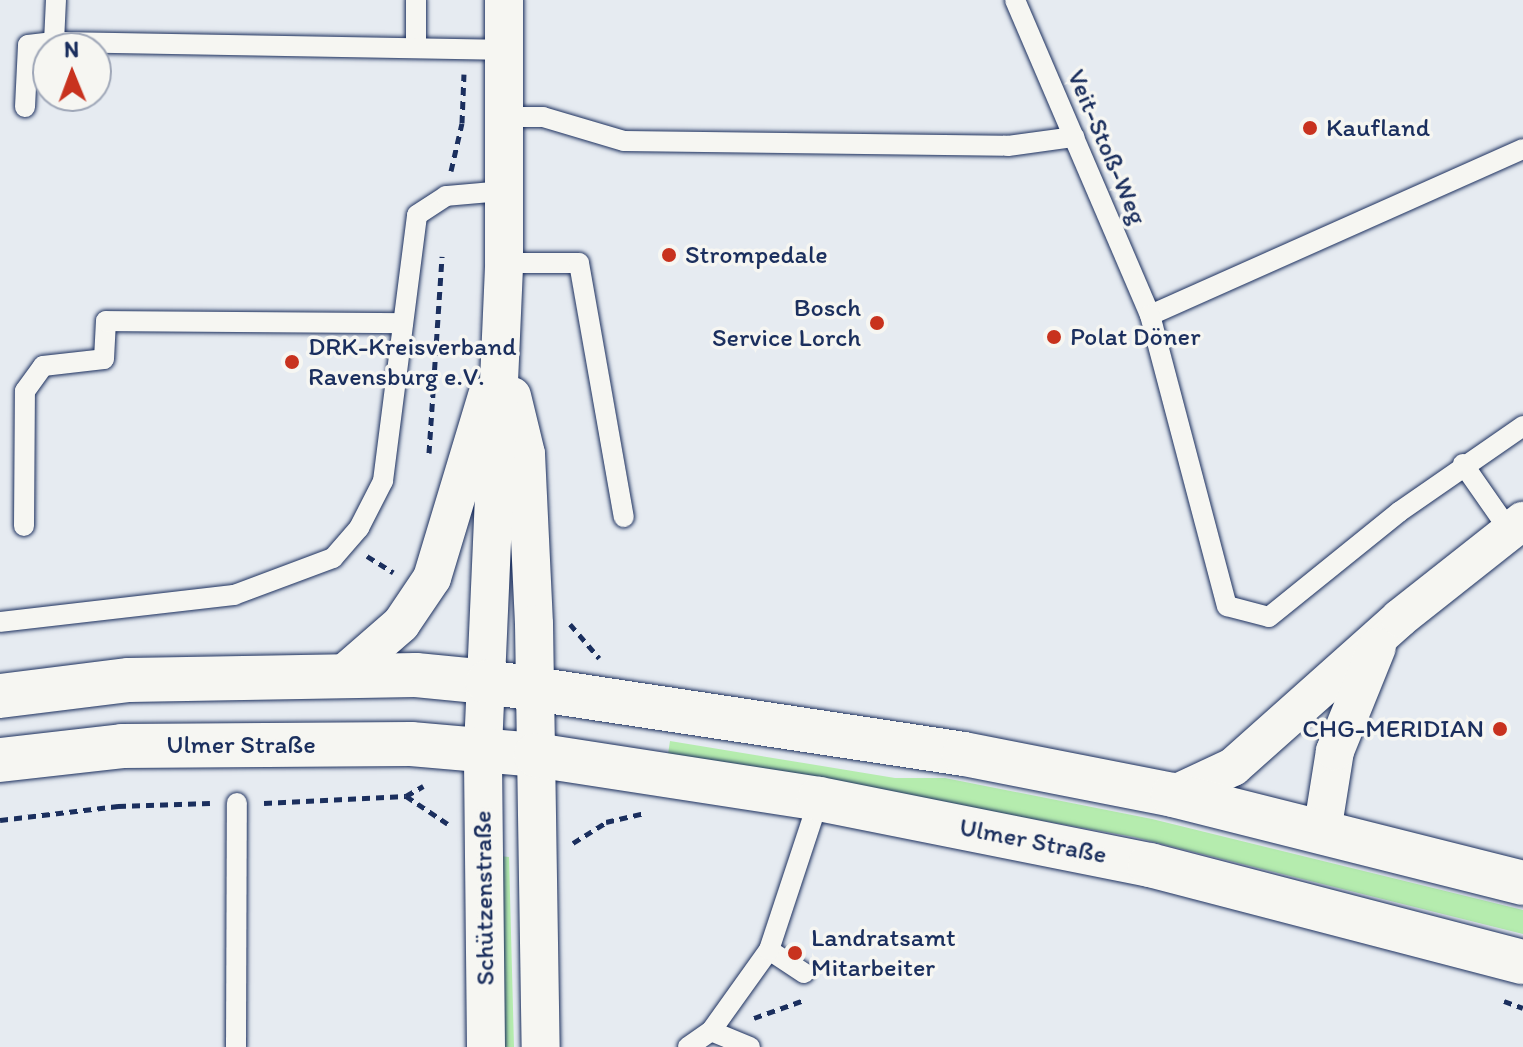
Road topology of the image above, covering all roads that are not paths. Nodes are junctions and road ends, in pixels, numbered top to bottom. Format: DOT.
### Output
graph roads {
  1 [pos="56,0"];
  2 [pos="416,0"];
  3 [pos="504,0"];
  4 [pos="1015,0"];
  5 [pos="54,32"];
  6 [pos="112,43"];
  7 [pos="32,45"];
  8 [pos="416,47"];
  9 [pos="484,49"];
  10 [pos="25,107"];
  11 [pos="502,117"];
  12 [pos="1074,137"];
  13 [pos="1523,149"];
  14 [pos="503,184"];
  15 [pos="504,263"];
  16 [pos="1150,315"];
  17 [pos="403,323"];
  18 [pos="501,348"];
  19 [pos="1523,426"];
  20 [pos="1463,464"];
  21 [pos="624,517"];
  22 [pos="24,526"];
  23 [pos="1516,526"];
  24 [pos="0,622"];
  25 [pos="1380,641"];
  26 [pos="340,677"];
  27 [pos="488,682"];
  28 [pos="535,689"];
  29 [pos="0,696"];
  30 [pos="483,748"];
  31 [pos="536,755"];
  32 [pos="0,760"];
  33 [pos="1173,795"];
  34 [pos="819,799"];
  35 [pos="237,803"];
  36 [pos="1322,832"];
  37 [pos="1523,883"];
  38 [pos="769,950"];
  39 [pos="1523,962"];
  40 [pos="804,973"];
  41 [pos="711,1031"];
  42 [pos="236,1047"];
  43 [pos="486,1047"];
  44 [pos="541,1047"];
  45 [pos="688,1047"];
  46 [pos="750,1047"];
  1 -- 5 [label="lane"];
  2 -- 8 [label="lane"];
  3 -- 9 [label="street"];
  4 -- 12 [label="lane, Veit-Stoß-Weg"];
  6 -- 8 [label="lane"];
  7 -- 10 [label="lane"];
  8 -- 9 [label="lane"];
  9 -- 11 [label="street"];
  11 -- 12 [label="lane"];
  11 -- 14 [label="street"];
  12 -- 16 [label="lane, Veit-Stoß-Weg"];
  13 -- 16 [label="lane"];
  14 -- 15 [label="street"];
  14 -- 17 [label="lane"];
  15 -- 18 [label="street"];
  15 -- 21 [label="lane"];
  16 -- 20 [label="lane, Veit-Stoß-Weg"];
  17 -- 22 [label="lane"];
  17 -- 24 [label="lane"];
  18 -- 26 [label="street"];
  18 -- 27 [label="street"];
  18 -- 28 [label="street"];
  19 -- 20 [label="lane"];
  20 -- 23 [label="lane"];
  23 -- 25 [label="street"];
  25 -- 33 [label="street"];
  25 -- 36 [label="street"];
  26 -- 27 [label="main road"];
  26 -- 29 [label="main road"];
  27 -- 28 [label="main road"];
  27 -- 30 [label="street"];
  28 -- 31 [label="street"];
  28 -- 33 [label="main road"];
  30 -- 31 [label="main road, Ulmer Straße"];
  30 -- 32 [label="main road, Ulmer Straße"];
  30 -- 43 [label="street, Schützenstraße"];
  31 -- 34 [label="main road, Ulmer Straße"];
  31 -- 44 [label="street, Schützenstraße"];
  33 -- 36 [label="main road"];
  34 -- 38 [label="lane"];
  34 -- 39 [label="main road, Ulmer Straße"];
  35 -- 42 [label="lane"];
  36 -- 37 [label="main road"];
  38 -- 40 [label="lane"];
  38 -- 41 [label="lane"];
  41 -- 45 [label="lane"];
  41 -- 46 [label="lane"];
}
